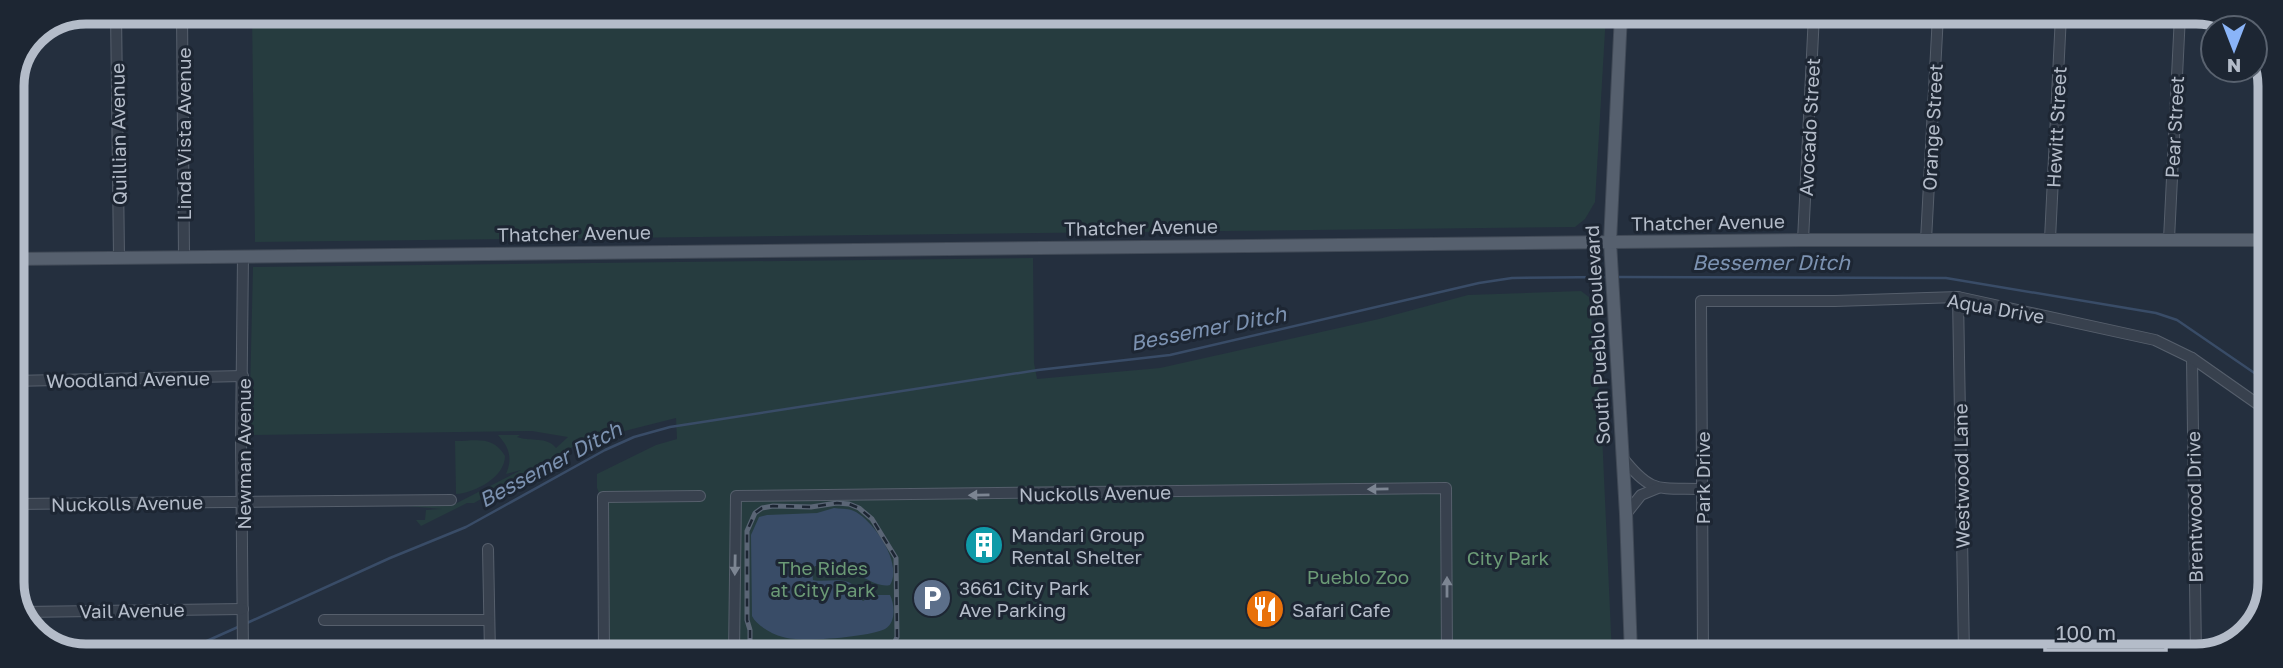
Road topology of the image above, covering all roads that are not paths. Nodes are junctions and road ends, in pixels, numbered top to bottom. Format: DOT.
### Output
graph roads {
  1 [pos="116,24"];
  2 [pos="182,24"];
  3 [pos="1621,24"];
  4 [pos="1814,24"];
  5 [pos="1938,24"];
  6 [pos="2062,24"];
  7 [pos="2180,24"];
  8 [pos="2050,239"];
  9 [pos="2169,239"];
  10 [pos="1803,240"];
  11 [pos="1926,240"];
  12 [pos="2258,240"];
  13 [pos="1610,242"];
  14 [pos="184,256"];
  15 [pos="243,256"];
  16 [pos="119,257"];
  17 [pos="24,259"];
  18 [pos="1958,298"];
  19 [pos="1701,301"];
  20 [pos="2192,358"];
  21 [pos="243,376"];
  22 [pos="25,381"];
  23 [pos="2258,404"];
  24 [pos="1622,456"];
  25 [pos="1661,488"];
  26 [pos="1702,489"];
  27 [pos="700,496"];
  28 [pos="451,500"];
  29 [pos="242,501"];
  30 [pos="25,504"];
  31 [pos="1626,514"];
  32 [pos="488,549"];
  33 [pos="243,609"];
  34 [pos="33,612"];
  35 [pos="324,620"];
  36 [pos="489,620"];
  37 [pos="243,644"];
  38 [pos="490,644"];
  39 [pos="604,644"];
  40 [pos="734,644"];
  41 [pos="1447,644"];
  42 [pos="1631,644"];
  43 [pos="1703,644"];
  44 [pos="1964,644"];
  45 [pos="2196,644"];
  1 -- 16 [label="street, Quillian Avenue"];
  2 -- 14 [label="street, Linda Vista Avenue"];
  3 -- 13 [label="main road, South Pueblo Boulevard"];
  4 -- 10 [label="street, Avocado Street"];
  5 -- 11 [label="street, Orange Street"];
  6 -- 8 [label="street, Hewitt Street"];
  7 -- 9 [label="street, Pear Street"];
  8 -- 9 [label="main road, Thatcher Avenue"];
  8 -- 11 [label="main road, Thatcher Avenue"];
  9 -- 12 [label="main road, Thatcher Avenue"];
  10 -- 11 [label="main road, Thatcher Avenue"];
  10 -- 13 [label="main road, Thatcher Avenue"];
  13 -- 15 [label="main road, Thatcher Avenue"];
  13 -- 24 [label="main road, South Pueblo Boulevard"];
  14 -- 15 [label="main road, Thatcher Avenue"];
  14 -- 16 [label="main road, Thatcher Avenue"];
  15 -- 21 [label="street, Newman Avenue"];
  16 -- 17 [label="main road, Thatcher Avenue"];
  18 -- 19 [label="street, Aqua Drive"];
  18 -- 20 [label="street, Aqua Drive"];
  18 -- 44 [label="street, Westwood Lane"];
  19 -- 26 [label="street, Park Drive"];
  20 -- 23 [label="street, Aqua Drive"];
  20 -- 45 [label="street, Brentwood Drive"];
  21 -- 22 [label="street, Woodland Avenue"];
  21 -- 29 [label="street, Newman Avenue"];
  24 -- 25 [label="street"];
  24 -- 31 [label="main road, South Pueblo Boulevard"];
  25 -- 26 [label="street"];
  25 -- 31 [label="street"];
  26 -- 43 [label="street, Park Drive"];
  27 -- 39 [label="street"];
  28 -- 29 [label="street, Nuckolls Avenue"];
  29 -- 30 [label="street, Nuckolls Avenue"];
  29 -- 33 [label="street, Newman Avenue"];
  31 -- 42 [label="main road, South Pueblo Boulevard"];
  32 -- 36 [label="street"];
  33 -- 34 [label="street, Vail Avenue"];
  33 -- 37 [label="street, Newman Avenue"];
  35 -- 36 [label="street"];
  36 -- 38 [label="street"];
  41 -- 40 [label="street, Nuckolls Avenue, one-way"];
}
